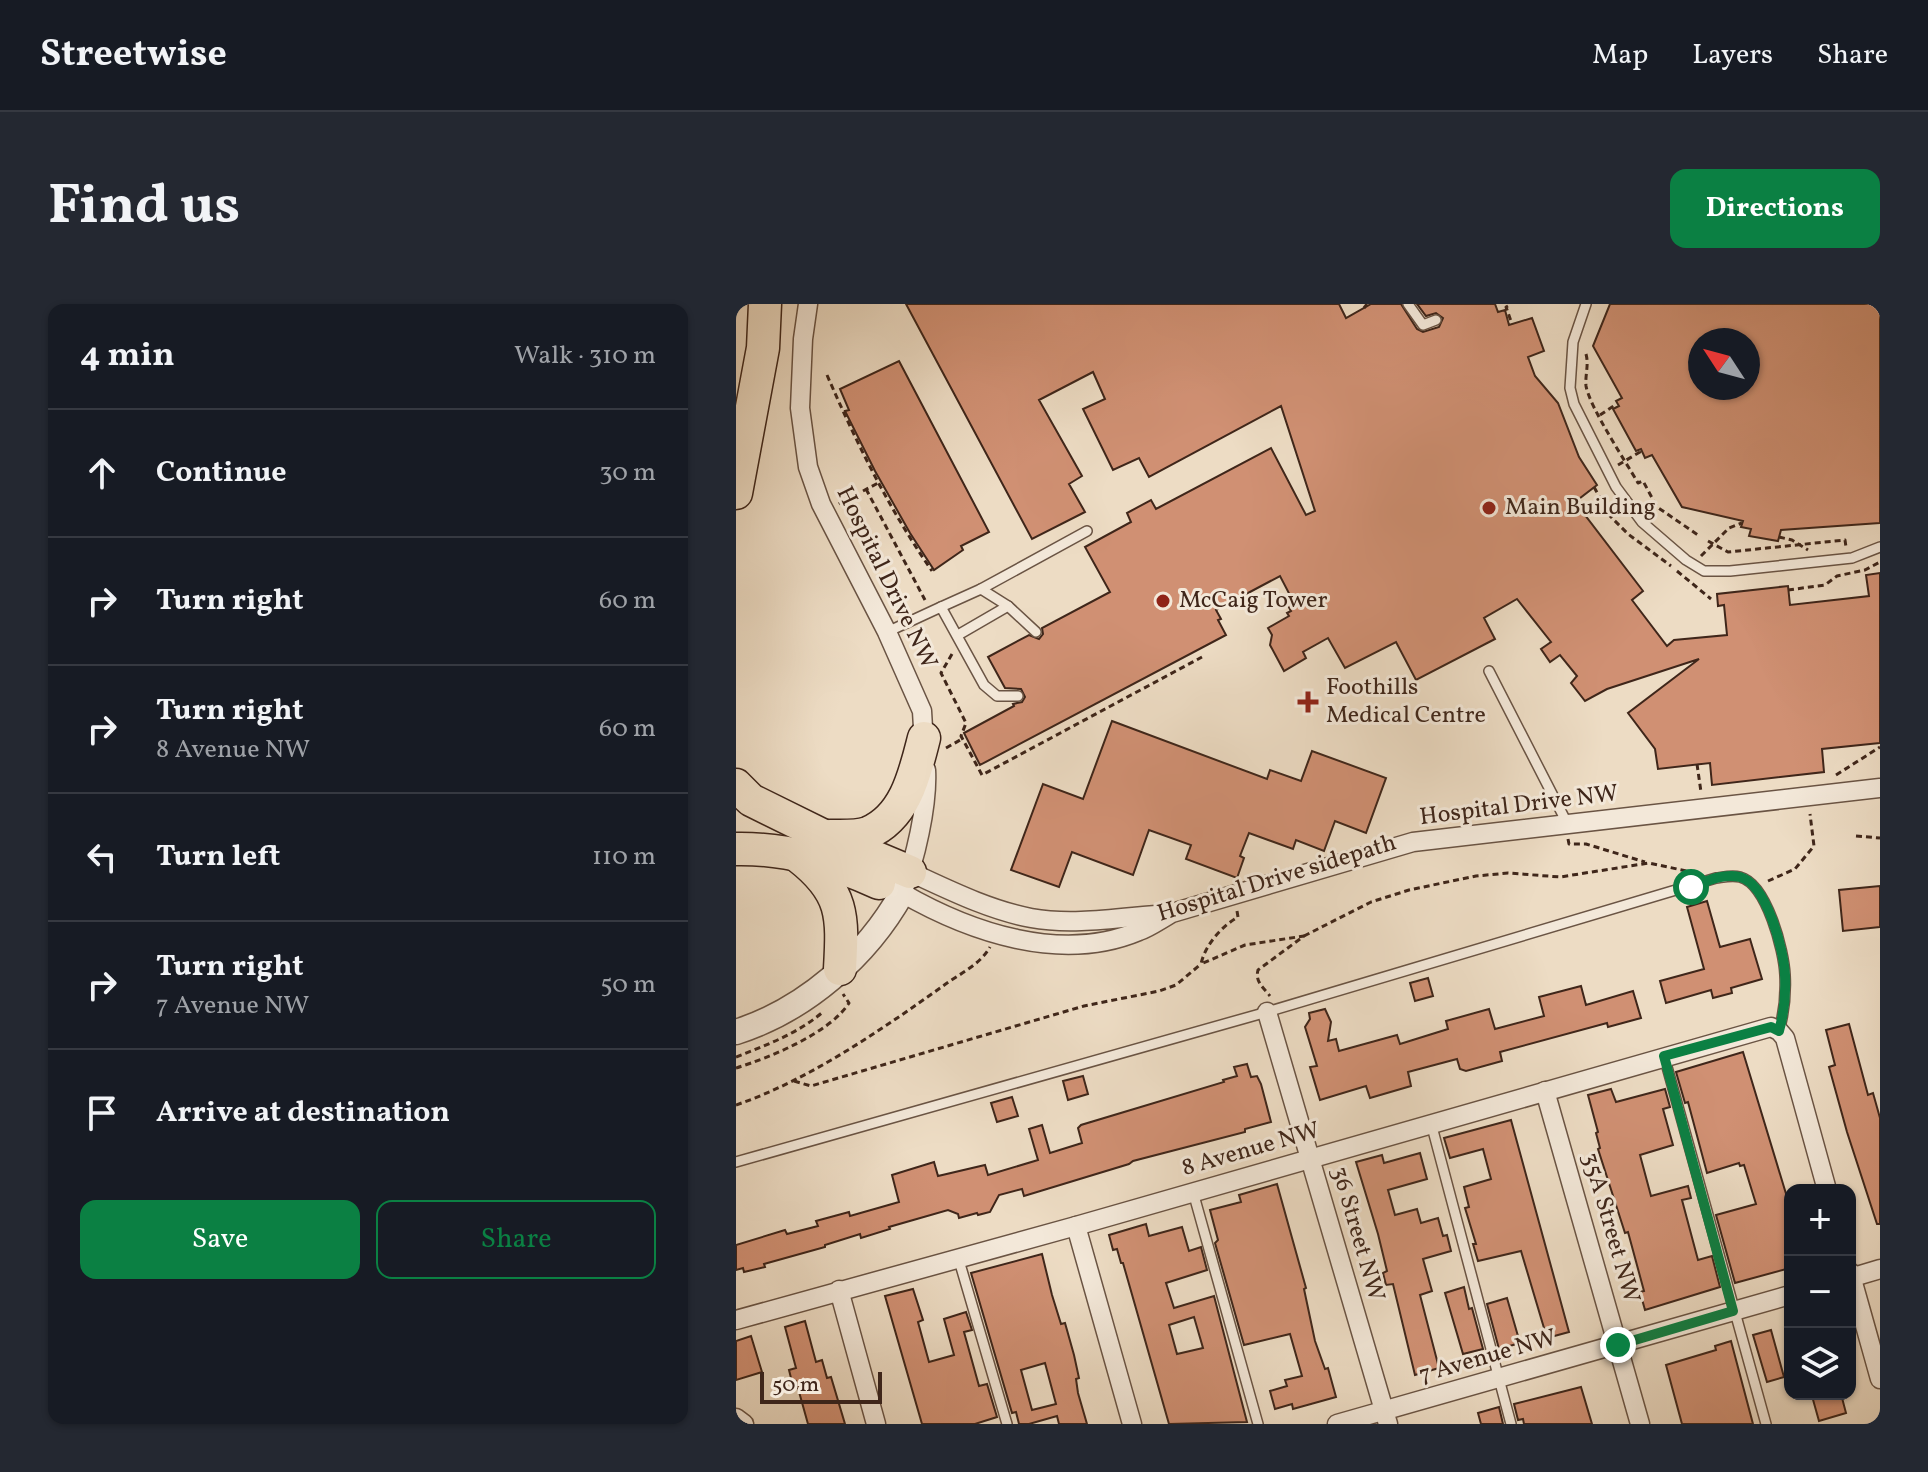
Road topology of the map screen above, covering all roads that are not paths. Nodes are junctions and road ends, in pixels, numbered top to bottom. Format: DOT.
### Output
graph roads {
  1 [pos="757,304"];
  2 [pos="765,304"];
  3 [pos="808,304"];
  4 [pos="1408,304"];
  5 [pos="1586,304"];
  6 [pos="1436,320"];
  7 [pos="736,402"];
  8 [pos="736,493"];
  9 [pos="1087,531"];
  10 [pos="1880,547"];
  11 [pos="981,589"];
  12 [pos="1008,606"];
  13 [pos="941,607"];
  14 [pos="887,632"];
  15 [pos="1036,632"];
  16 [pos="958,635"];
  17 [pos="1489,671"];
  18 [pos="1018,696"];
  19 [pos="935,743"];
  20 [pos="736,785"];
  21 [pos="1880,788"];
  22 [pos="1571,832"];
  23 [pos="824,836"];
  24 [pos="736,849"];
  25 [pos="794,852"];
  26 [pos="906,882"];
  27 [pos="1172,913"];
  28 [pos="841,982"];
  29 [pos="1267,1012"];
  30 [pos="1779,1031"];
  31 [pos="736,1032"];
  32 [pos="1664,1056"];
  33 [pos="1545,1091"];
  34 [pos="1431,1123"];
  35 [pos="1310,1158"];
  36 [pos="736,1162"];
  37 [pos="1825,1184"];
  38 [pos="1193,1192"];
  39 [pos="1076,1226"];
  40 [pos="958,1257"];
  41 [pos="1880,1269"];
  42 [pos="1856,1275"];
  43 [pos="839,1290"];
  44 [pos="1784,1297"];
  45 [pos="1856,1297"];
  46 [pos="1733,1311"];
  47 [pos="736,1320"];
  48 [pos="1618,1345"];
  49 [pos="1498,1378"];
  50 [pos="1880,1379"];
  51 [pos="1386,1417"];
  52 [pos="736,1418"];
  53 [pos="744,1424"];
  54 [pos="876,1424"];
  55 [pos="1007,1424"];
  56 [pos="1132,1424"];
  57 [pos="1258,1424"];
  58 [pos="1337,1424"];
  59 [pos="1511,1424"];
  60 [pos="1640,1424"];
  61 [pos="1766,1424"];
  1 -- 7 [label="highway"];
  2 -- 8 [label="highway"];
  3 -- 14 [label="street, Hospital Drive NW"];
  4 -- 6 [label="lane"];
  5 -- 10 [label="lane"];
  9 -- 11 [label="lane"];
  11 -- 12 [label="lane"];
  11 -- 13 [label="lane"];
  12 -- 15 [label="lane"];
  12 -- 16 [label="lane"];
  13 -- 14 [label="lane"];
  13 -- 16 [label="lane"];
  14 -- 19 [label="street, Hospital Drive NW"];
  16 -- 18 [label="lane"];
  17 -- 22 [label="lane"];
  19 -- 23 [label="highway"];
  19 -- 26 [label="street, Hospital Drive NW"];
  20 -- 23 [label="highway"];
  21 -- 22 [label="street, Hospital Drive NW"];
  22 -- 27 [label="street, Hospital Drive NW"];
  23 -- 26 [label="highway"];
  24 -- 25 [label="highway"];
  25 -- 26 [label="highway"];
  25 -- 28 [label="highway"];
  26 -- 27 [label="street, Hospital Drive NW"];
  26 -- 27 [label="street, Hospital Drive NW"];
  26 -- 28 [label="street"];
  28 -- 31 [label="street"];
  29 -- 30 [label="lane"];
  29 -- 35 [label="street, 36 Street NW"];
  29 -- 36 [label="lane"];
  30 -- 32 [label="street, 8 Avenue NW"];
  30 -- 37 [label="street"];
  32 -- 33 [label="street, 8 Avenue NW"];
  32 -- 46 [label="lane"];
  33 -- 34 [label="street, 8 Avenue NW"];
  33 -- 48 [label="street, 35A Street NW"];
  34 -- 35 [label="street, 8 Avenue NW"];
  34 -- 49 [label="lane"];
  35 -- 38 [label="street, 8 Avenue NW"];
  35 -- 51 [label="street, 36 Street NW"];
  38 -- 39 [label="street, 8 Avenue NW"];
  38 -- 57 [label="lane"];
  39 -- 40 [label="street, 8 Avenue NW"];
  39 -- 56 [label="street"];
  40 -- 43 [label="street, 8 Avenue NW"];
  40 -- 55 [label="lane"];
  41 -- 42 [label="street"];
  43 -- 47 [label="street, 8 Avenue NW"];
  43 -- 54 [label="street"];
  44 -- 46 [label="street, 7 Avenue NW"];
  45 -- 50 [label="street"];
  46 -- 48 [label="street, 7 Avenue NW"];
  46 -- 61 [label="lane"];
  48 -- 49 [label="street, 7 Avenue NW"];
  48 -- 60 [label="street, 35A Street NW"];
  49 -- 51 [label="street, 7 Avenue NW"];
  49 -- 59 [label="lane"];
  51 -- 58 [label="street, 7 Avenue NW"];
  52 -- 53 [label="street"];
}
